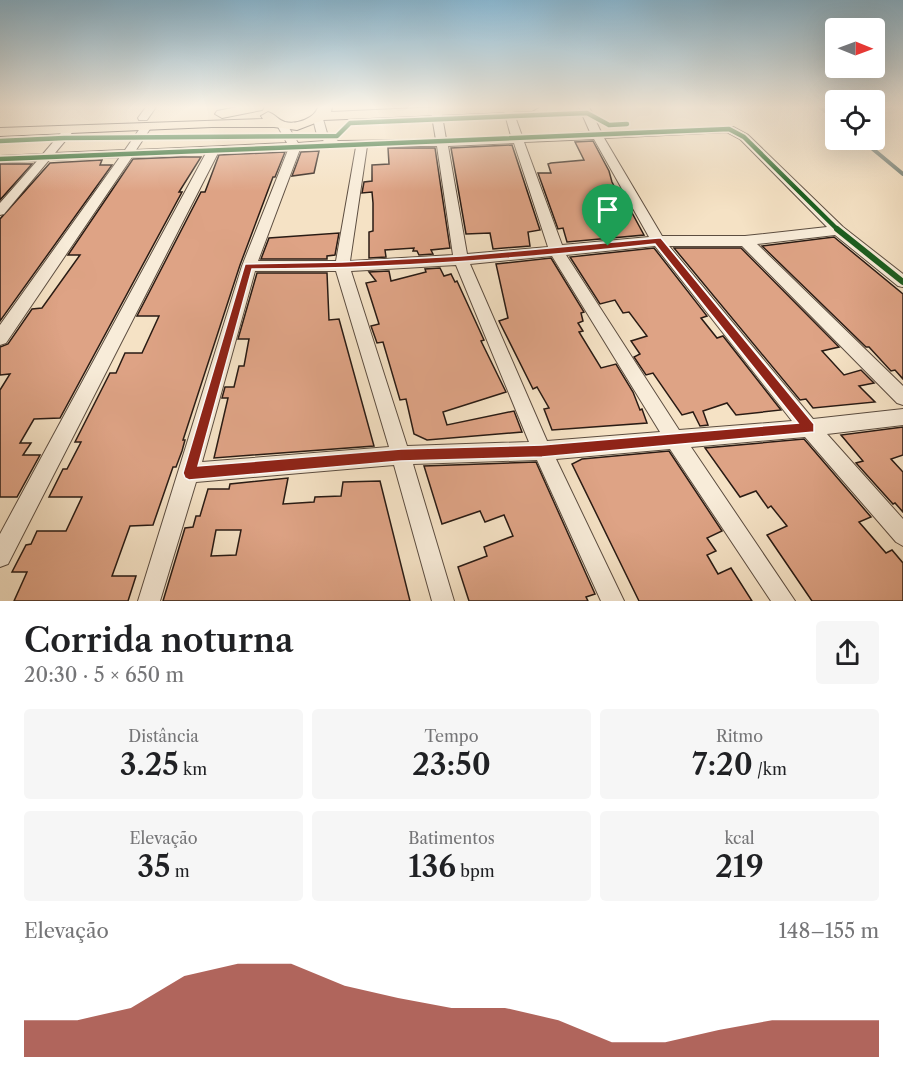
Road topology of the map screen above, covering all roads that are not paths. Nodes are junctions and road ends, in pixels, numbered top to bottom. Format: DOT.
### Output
graph roads {
  1 [pos="65,135"];
  2 [pos="137,135"];
  3 [pos="287,135"];
  4 [pos="322,135"];
  5 [pos="440,135"];
  6 [pos="517,135"];
  7 [pos="597,135"];
  8 [pos="740,135"];
  9 [pos="519,139"];
  10 [pos="362,143"];
  11 [pos="441,143"];
  12 [pos="338,145"];
  13 [pos="295,147"];
  14 [pos="213,151"];
  15 [pos="127,154"];
  16 [pos="48,157"];
  17 [pos="0,159"];
  18 [pos="0,211"];
  19 [pos="838,230"];
  20 [pos="658,241"];
  21 [pos="745,241"];
  22 [pos="557,252"];
  23 [pos="461,260"];
  24 [pos="249,266"];
  25 [pos="342,266"];
  26 [pos="903,282"];
  27 [pos="0,338"];
  28 [pos="903,397"];
  29 [pos="903,417"];
  30 [pos="809,428"];
  31 [pos="675,440"];
  32 [pos="542,451"];
  33 [pos="401,455"];
  34 [pos="189,473"];
  35 [pos="903,535"];
  36 [pos="0,556"];
  37 [pos="149,601"];
  38 [pos="443,601"];
  39 [pos="613,601"];
  40 [pos="784,601"];
  1 -- 16 [label="street"];
  2 -- 15 [label="street"];
  3 -- 13 [label="street"];
  4 -- 12 [label="street"];
  5 -- 11 [label="street"];
  6 -- 9 [label="street"];
  7 -- 9 [label="street"];
  7 -- 20 [label="street"];
  8 -- 19 [label="street"];
  9 -- 11 [label="street"];
  9 -- 22 [label="street"];
  10 -- 11 [label="street"];
  10 -- 12 [label="street"];
  10 -- 25 [label="street"];
  11 -- 23 [label="street"];
  12 -- 13 [label="street"];
  13 -- 14 [label="street"];
  13 -- 24 [label="street"];
  14 -- 15 [label="street"];
  14 -- 36 [label="street"];
  15 -- 16 [label="street"];
  15 -- 27 [label="street"];
  16 -- 17 [label="street"];
  16 -- 18 [label="street"];
  19 -- 21 [label="street"];
  19 -- 26 [label="street"];
  20 -- 21 [label="street"];
  20 -- 22 [label="street"];
  20 -- 30 [label="street"];
  21 -- 28 [label="street"];
  22 -- 23 [label="street"];
  22 -- 31 [label="street"];
  23 -- 25 [label="street"];
  23 -- 32 [label="street"];
  24 -- 25 [label="street"];
  24 -- 34 [label="street"];
  25 -- 33 [label="street"];
  29 -- 30 [label="street"];
  30 -- 31 [label="street"];
  30 -- 35 [label="street"];
  31 -- 32 [label="street"];
  31 -- 40 [label="street"];
  32 -- 33 [label="street"];
  32 -- 39 [label="street"];
  33 -- 34 [label="street"];
  33 -- 38 [label="street"];
  34 -- 37 [label="street"];
}
